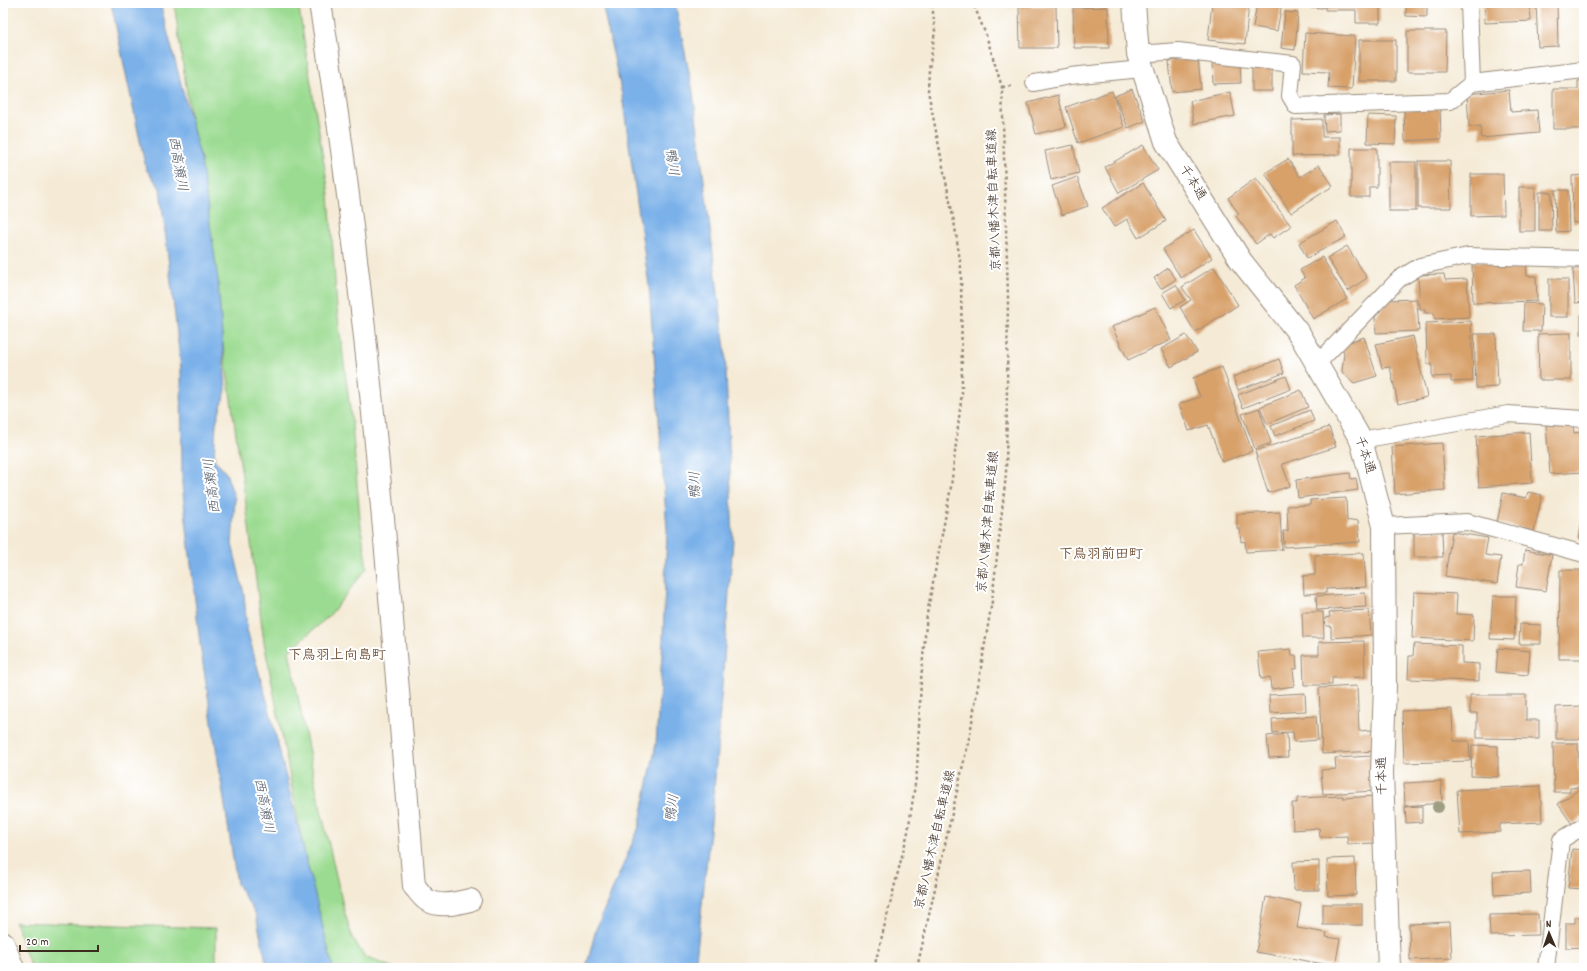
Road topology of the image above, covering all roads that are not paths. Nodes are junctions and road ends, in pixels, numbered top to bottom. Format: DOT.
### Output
graph roads {
  1 [pos="320,3"];
  2 [pos="1134,3"];
  3 [pos="1469,3"];
  4 [pos="1140,61"];
  5 [pos="1584,70"];
  6 [pos="1034,83"];
  7 [pos="1472,83"];
  8 [pos="1584,258"];
  9 [pos="1317,364"];
  10 [pos="1584,418"];
  11 [pos="1361,440"];
  12 [pos="1384,526"];
  13 [pos="1584,554"];
  14 [pos="1584,826"];
  15 [pos="470,900"];
  16 [pos="3,942"];
  17 [pos="13,968"];
  18 [pos="1389,968"];
  19 [pos="1546,968"];
  1 -- 15 [label="street"];
  2 -- 4 [label="street, 千本通"];
  3 -- 7 [label="lane"];
  4 -- 6 [label="lane"];
  4 -- 7 [label="lane"];
  4 -- 9 [label="street, 千本通"];
  5 -- 7 [label="lane"];
  8 -- 9 [label="lane"];
  9 -- 11 [label="street, 千本通"];
  10 -- 11 [label="lane"];
  11 -- 12 [label="street, 千本通"];
  12 -- 13 [label="lane"];
  12 -- 18 [label="street, 千本通"];
  14 -- 19 [label="lane"];
  16 -- 17 [label="street"];
}
